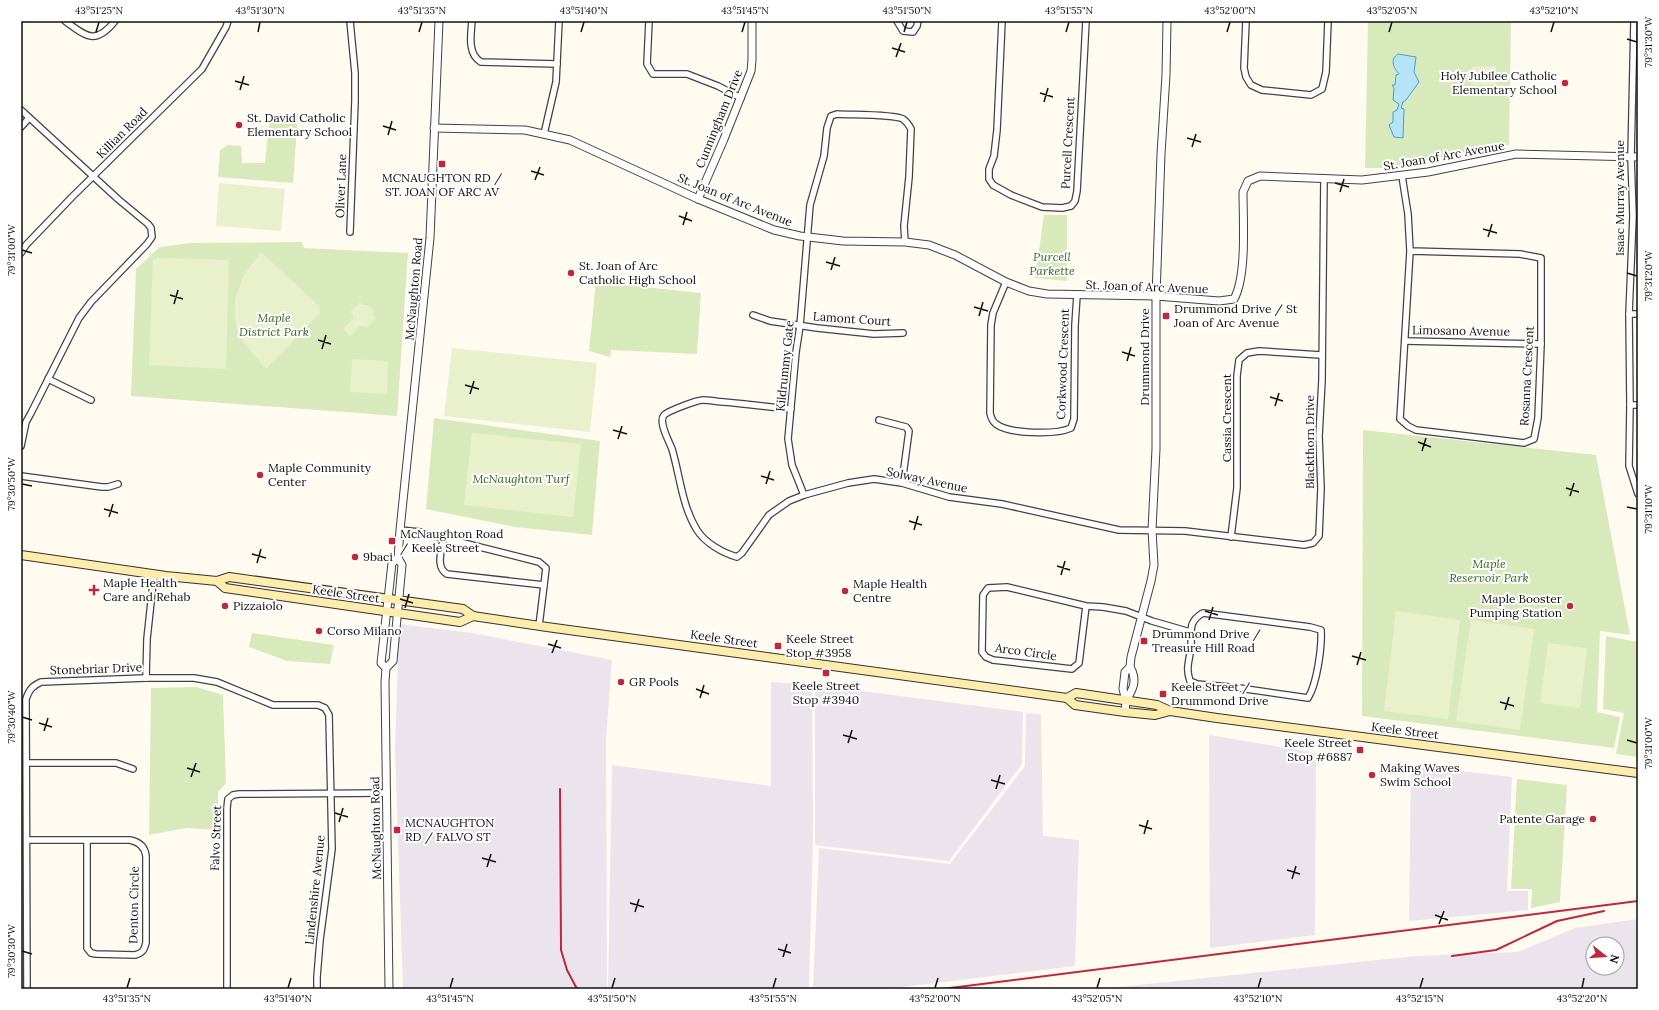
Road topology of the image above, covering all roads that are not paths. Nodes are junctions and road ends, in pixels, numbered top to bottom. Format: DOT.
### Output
graph roads {
  1 [pos="65,21"];
  2 [pos="115,21"];
  3 [pos="228,21"];
  4 [pos="350,21"];
  5 [pos="439,21"];
  6 [pos="472,21"];
  7 [pos="559,21"];
  8 [pos="649,21"];
  9 [pos="752,21"];
  10 [pos="897,21"];
  11 [pos="918,21"];
  12 [pos="1002,21"];
  13 [pos="1086,21"];
  14 [pos="1167,21"];
  15 [pos="1246,21"];
  16 [pos="1328,21"];
  17 [pos="1634,21"];
  18 [pos="557,64"];
  19 [pos="741,98"];
  20 [pos="1635,100"];
  21 [pos="21,110"];
  22 [pos="29,118"];
  23 [pos="21,127"];
  24 [pos="434,128"];
  25 [pos="544,134"];
  26 [pos="1634,157"];
  27 [pos="1402,176"];
  28 [pos="94,177"];
  29 [pos="1324,178"];
  30 [pos="698,199"];
  31 [pos="1636,216"];
  32 [pos="350,232"];
  33 [pos="807,237"];
  34 [pos="905,242"];
  35 [pos="1410,251"];
  36 [pos="21,253"];
  37 [pos="1006,282"];
  38 [pos="1077,295"];
  39 [pos="1156,296"];
  40 [pos="1629,314"];
  41 [pos="1638,314"];
  42 [pos="752,315"];
  43 [pos="800,326"];
  44 [pos="902,333"];
  45 [pos="1405,341"];
  46 [pos="1541,344"];
  47 [pos="1321,355"];
  48 [pos="48,379"];
  49 [pos="91,400"];
  50 [pos="1630,405"];
  51 [pos="1638,405"];
  52 [pos="791,409"];
  53 [pos="879,420"];
  54 [pos="21,446"];
  55 [pos="21,476"];
  56 [pos="902,483"];
  57 [pos="118,484"];
  58 [pos="804,494"];
  59 [pos="1638,494"];
  60 [pos="400,530"];
  61 [pos="1152,530"];
  62 [pos="1231,537"];
  63 [pos="443,539"];
  64 [pos="21,556"];
  65 [pos="398,558"];
  66 [pos="154,574"];
  67 [pos="217,581"];
  68 [pos="544,585"];
  69 [pos="387,599"];
  70 [pos="398,601"];
  71 [pos="1086,606"];
  72 [pos="386,612"];
  73 [pos="396,613"];
  74 [pos="474,616"];
  75 [pos="1142,617"];
  76 [pos="539,626"];
  77 [pos="1190,632"];
  78 [pos="386,668"];
  79 [pos="146,678"];
  80 [pos="1067,698"];
  81 [pos="1126,701"];
  82 [pos="1170,711"];
  83 [pos="1126,712"];
  84 [pos="27,763"];
  85 [pos="133,769"];
  86 [pos="1638,773"];
  87 [pos="387,793"];
  88 [pos="331,794"];
  89 [pos="27,840"];
  90 [pos="87,841"];
  91 [pos="27,989"];
  92 [pos="227,989"];
  93 [pos="317,989"];
  94 [pos="389,989"];
  1 -- 2 [label="street"];
  3 -- 28 [label="street, Killian Road"];
  4 -- 32 [label="street, Oliver Lane"];
  5 -- 24 [label="street, McNaughton Road"];
  6 -- 18 [label="street"];
  7 -- 18 [label="street"];
  8 -- 19 [label="street"];
  9 -- 19 [label="street, Cunningham Drive"];
  10 -- 11 [label="street"];
  12 -- 13 [label="street, Purcell Crescent"];
  14 -- 39 [label="street, Drummond Drive"];
  15 -- 16 [label="street"];
  17 -- 20 [label="street, Isaac Murray Avenue"];
  18 -- 25 [label="street"];
  19 -- 30 [label="street, Cunningham Drive"];
  20 -- 26 [label="street, Isaac Murray Avenue"];
  21 -- 22 [label="street"];
  22 -- 23 [label="street"];
  22 -- 28 [label="street"];
  24 -- 25 [label="street, St. Joan of Arc Avenue"];
  24 -- 60 [label="street, McNaughton Road"];
  25 -- 30 [label="street, St. Joan of Arc Avenue"];
  26 -- 27 [label="street, St. Joan of Arc Avenue"];
  26 -- 31 [label="street, Isaac Murray Avenue"];
  27 -- 29 [label="street, St. Joan of Arc Avenue"];
  27 -- 35 [label="street, Rosanna Crescent"];
  28 -- 36 [label="street, Killian Road"];
  28 -- 48 [label="street"];
  29 -- 39 [label="street, St. Joan of Arc Avenue"];
  29 -- 47 [label="street, Blackthorn Drive"];
  30 -- 33 [label="street, St. Joan of Arc Avenue"];
  31 -- 40 [label="street, Isaac Murray Avenue"];
  33 -- 34 [label="street, St. Joan of Arc Avenue"];
  33 -- 34 [label="street, Kildrummy Gate"];
  33 -- 43 [label="street, Kildrummy Gate"];
  34 -- 37 [label="street, St. Joan of Arc Avenue"];
  35 -- 45 [label="street, Rosanna Crescent"];
  35 -- 46 [label="street, Rosanna Crescent"];
  37 -- 38 [label="street, St. Joan of Arc Avenue"];
  37 -- 38 [label="street, Corkwood Crescent"];
  38 -- 39 [label="street, St. Joan of Arc Avenue"];
  39 -- 61 [label="street, Drummond Drive"];
  40 -- 41 [label="street"];
  40 -- 50 [label="street, Isaac Murray Avenue"];
  42 -- 43 [label="street, Lamont Court"];
  43 -- 44 [label="street, Lamont Court"];
  43 -- 52 [label="street, Kildrummy Gate"];
  45 -- 46 [label="street, Limosano Avenue"];
  45 -- 46 [label="street, Rosanna Crescent"];
  47 -- 62 [label="street, Cassia Crescent"];
  47 -- 62 [label="street, Blackthorn Drive"];
  48 -- 49 [label="street"];
  48 -- 54 [label="street"];
  50 -- 51 [label="street"];
  50 -- 59 [label="street, Isaac Murray Avenue"];
  52 -- 58 [label="street, Kildrummy Gate"];
  52 -- 58 [label="street, Solway Avenue"];
  53 -- 56 [label="street"];
  55 -- 57 [label="street"];
  56 -- 58 [label="street, Solway Avenue"];
  56 -- 61 [label="street, Solway Avenue"];
  60 -- 63 [label="street"];
  60 -- 65 [label="street, McNaughton Road"];
  61 -- 62 [label="street, Blackthorn Drive"];
  61 -- 75 [label="street, Drummond Drive"];
  63 -- 68 [label="street"];
  63 -- 68 [label="street"];
  64 -- 66 [label="main road, Keele Street"];
  65 -- 69 [label="street, McNaughton Road"];
  65 -- 70 [label="street, McNaughton Road"];
  66 -- 67 [label="main road, Keele Street"];
  66 -- 79 [label="street"];
  67 -- 69 [label="main road, Keele Street"];
  67 -- 72 [label="main road, Keele Street"];
  68 -- 76 [label="street"];
  69 -- 70 [label="main road, Keele Street"];
  69 -- 72 [label="street, McNaughton Road"];
  70 -- 73 [label="street, McNaughton Road"];
  70 -- 74 [label="main road, Keele Street"];
  71 -- 71 [label="street, Arco Circle"];
  71 -- 75 [label="street, Arco Circle"];
  72 -- 73 [label="main road, Keele Street"];
  72 -- 78 [label="street, McNaughton Road"];
  73 -- 74 [label="main road, Keele Street"];
  73 -- 78 [label="street, McNaughton Road"];
  74 -- 76 [label="main road, Keele Street"];
  75 -- 77 [label="street, Arco Circle"];
  75 -- 81 [label="street, Drummond Drive"];
  76 -- 80 [label="main road, Keele Street"];
  77 -- 77 [label="street"];
  78 -- 87 [label="street, McNaughton Road"];
  79 -- 84 [label="street, Stonebriar Drive"];
  79 -- 88 [label="street, Stonebriar Drive"];
  80 -- 81 [label="main road, Keele Street"];
  80 -- 83 [label="main road, Keele Street"];
  81 -- 82 [label="main road, Keele Street"];
  81 -- 83 [label="street, Drummond Drive"];
  82 -- 83 [label="main road, Keele Street"];
  82 -- 86 [label="main road, Keele Street"];
  84 -- 85 [label="street"];
  84 -- 89 [label="street, Stonebriar Drive"];
  87 -- 88 [label="street, Falvo Street"];
  87 -- 94 [label="street, McNaughton Road"];
  88 -- 92 [label="street, Falvo Street"];
  88 -- 93 [label="street, Lindenshire Avenue"];
  89 -- 90 [label="street, Denton Circle"];
  89 -- 91 [label="street, Stonebriar Drive"];
  90 -- 90 [label="street, Denton Circle"];
}
